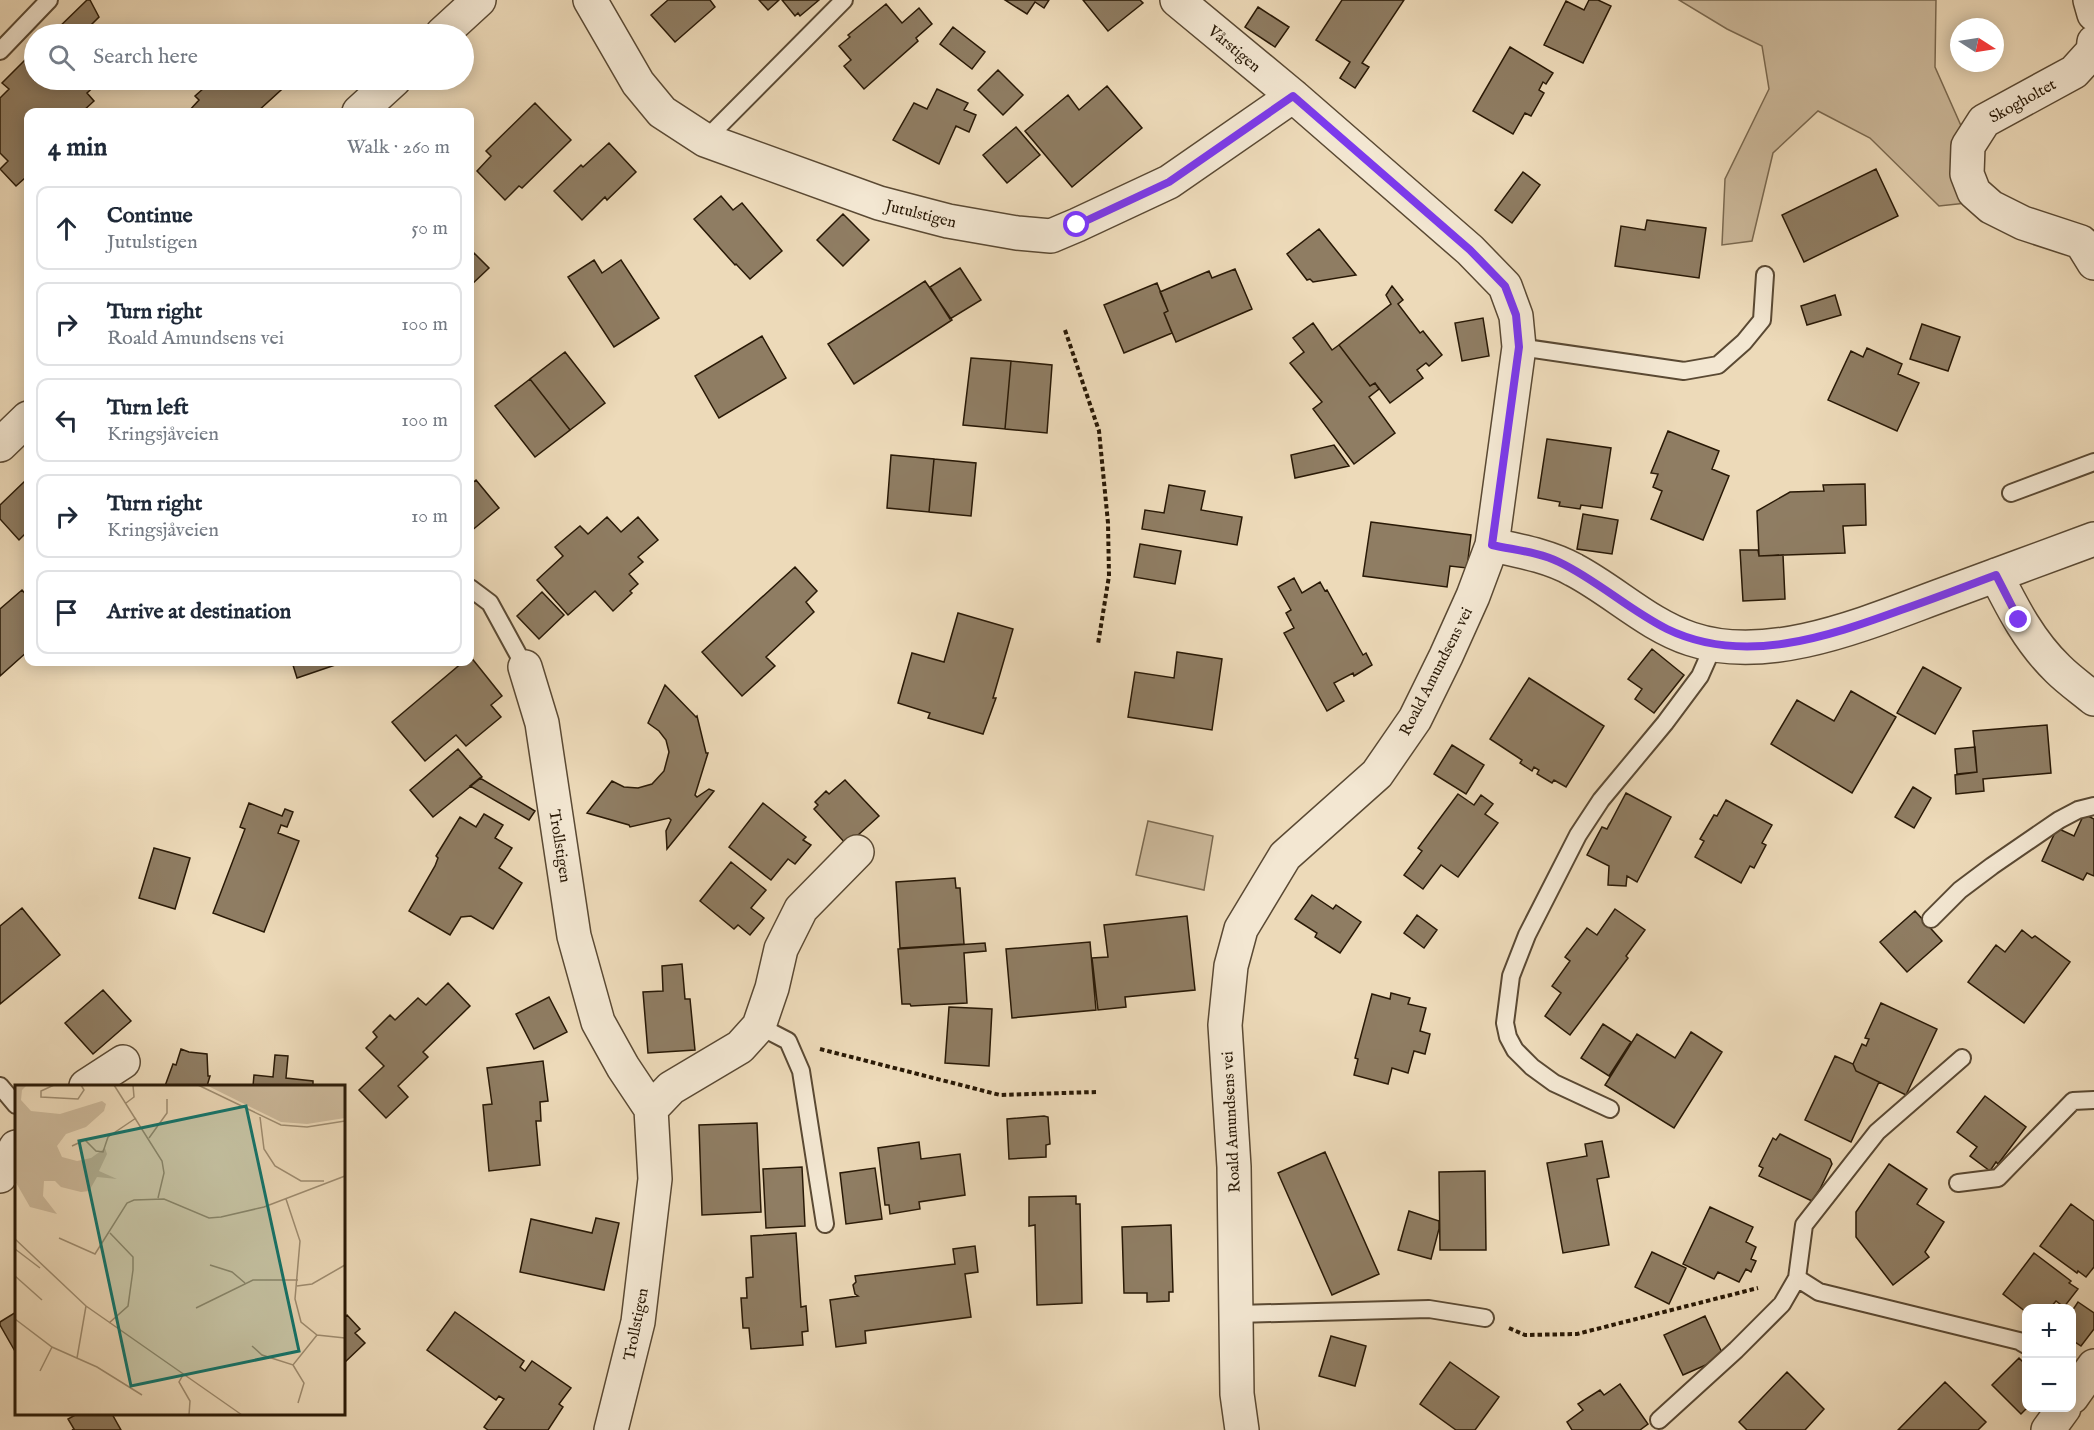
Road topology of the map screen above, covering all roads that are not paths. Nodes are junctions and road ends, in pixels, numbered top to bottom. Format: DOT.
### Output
graph roads {
  1 [pos="49,0"];
  2 [pos="479,0"];
  3 [pos="590,0"];
  4 [pos="844,0"];
  5 [pos="1177,0"];
  6 [pos="2090,0"];
  7 [pos="2094,14"];
  8 [pos="26,24"];
  9 [pos="453,24"];
  10 [pos="24,26"];
  11 [pos="2094,42"];
  12 [pos="0,51"];
  13 [pos="383,90"];
  14 [pos="1293,96"];
  15 [pos="363,108"];
  16 [pos="705,140"];
  17 [pos="2090,245"];
  18 [pos="1765,276"];
  19 [pos="1519,347"];
  20 [pos="24,422"];
  21 [pos="0,444"];
  22 [pos="2094,462"];
  23 [pos="2011,493"];
  24 [pos="2094,539"];
  25 [pos="1492,545"];
  26 [pos="1996,575"];
  27 [pos="474,591"];
  28 [pos="1710,644"];
  29 [pos="525,667"];
  30 [pos="2094,699"];
  31 [pos="2094,806"];
  32 [pos="857,852"];
  33 [pos="1931,919"];
  34 [pos="759,1026"];
  35 [pos="1962,1059"];
  36 [pos="123,1062"];
  37 [pos="88,1085"];
  38 [pos="0,1086"];
  39 [pos="2094,1100"];
  40 [pos="15,1104"];
  41 [pos="651,1109"];
  42 [pos="1610,1109"];
  43 [pos="15,1150"];
  44 [pos="0,1176"];
  45 [pos="1958,1183"];
  46 [pos="825,1224"];
  47 [pos="1797,1278"];
  48 [pos="1237,1314"];
  49 [pos="1485,1318"];
  50 [pos="2022,1343"];
  51 [pos="2061,1412"];
  52 [pos="1659,1420"];
  53 [pos="611,1430"];
  54 [pos="1242,1430"];
  55 [pos="2048,1430"];
  1 -- 8 [label="lane"];
  2 -- 9 [label="street"];
  3 -- 16 [label="street, Jutulstigen"];
  4 -- 16 [label="lane"];
  5 -- 14 [label="street, Vårstigen"];
  6 -- 7 [label="street"];
  10 -- 12 [label="lane"];
  11 -- 17 [label="street, Skogholtet"];
  13 -- 15 [label="street"];
  14 -- 16 [label="street, Jutulstigen"];
  14 -- 19 [label="street, Roald Amundsens vei"];
  18 -- 19 [label="lane"];
  19 -- 25 [label="street, Roald Amundsens vei"];
  20 -- 21 [label="street"];
  22 -- 23 [label="lane"];
  24 -- 26 [label="street"];
  25 -- 28 [label="street"];
  25 -- 48 [label="street, Roald Amundsens vei"];
  26 -- 28 [label="street"];
  26 -- 30 [label="street"];
  27 -- 29 [label="lane, Trollstigen"];
  28 -- 42 [label="lane"];
  29 -- 41 [label="street, Trollstigen"];
  31 -- 33 [label="lane"];
  32 -- 34 [label="street"];
  34 -- 41 [label="street"];
  34 -- 46 [label="lane"];
  35 -- 47 [label="lane"];
  36 -- 37 [label="street"];
  38 -- 40 [label="lane"];
  39 -- 45 [label="lane"];
  41 -- 53 [label="street, Trollstigen"];
  43 -- 44 [label="street"];
  47 -- 50 [label="lane"];
  47 -- 52 [label="lane"];
  48 -- 49 [label="lane"];
  48 -- 54 [label="street, Roald Amundsens vei"];
  51 -- 55 [label="street"];
}
